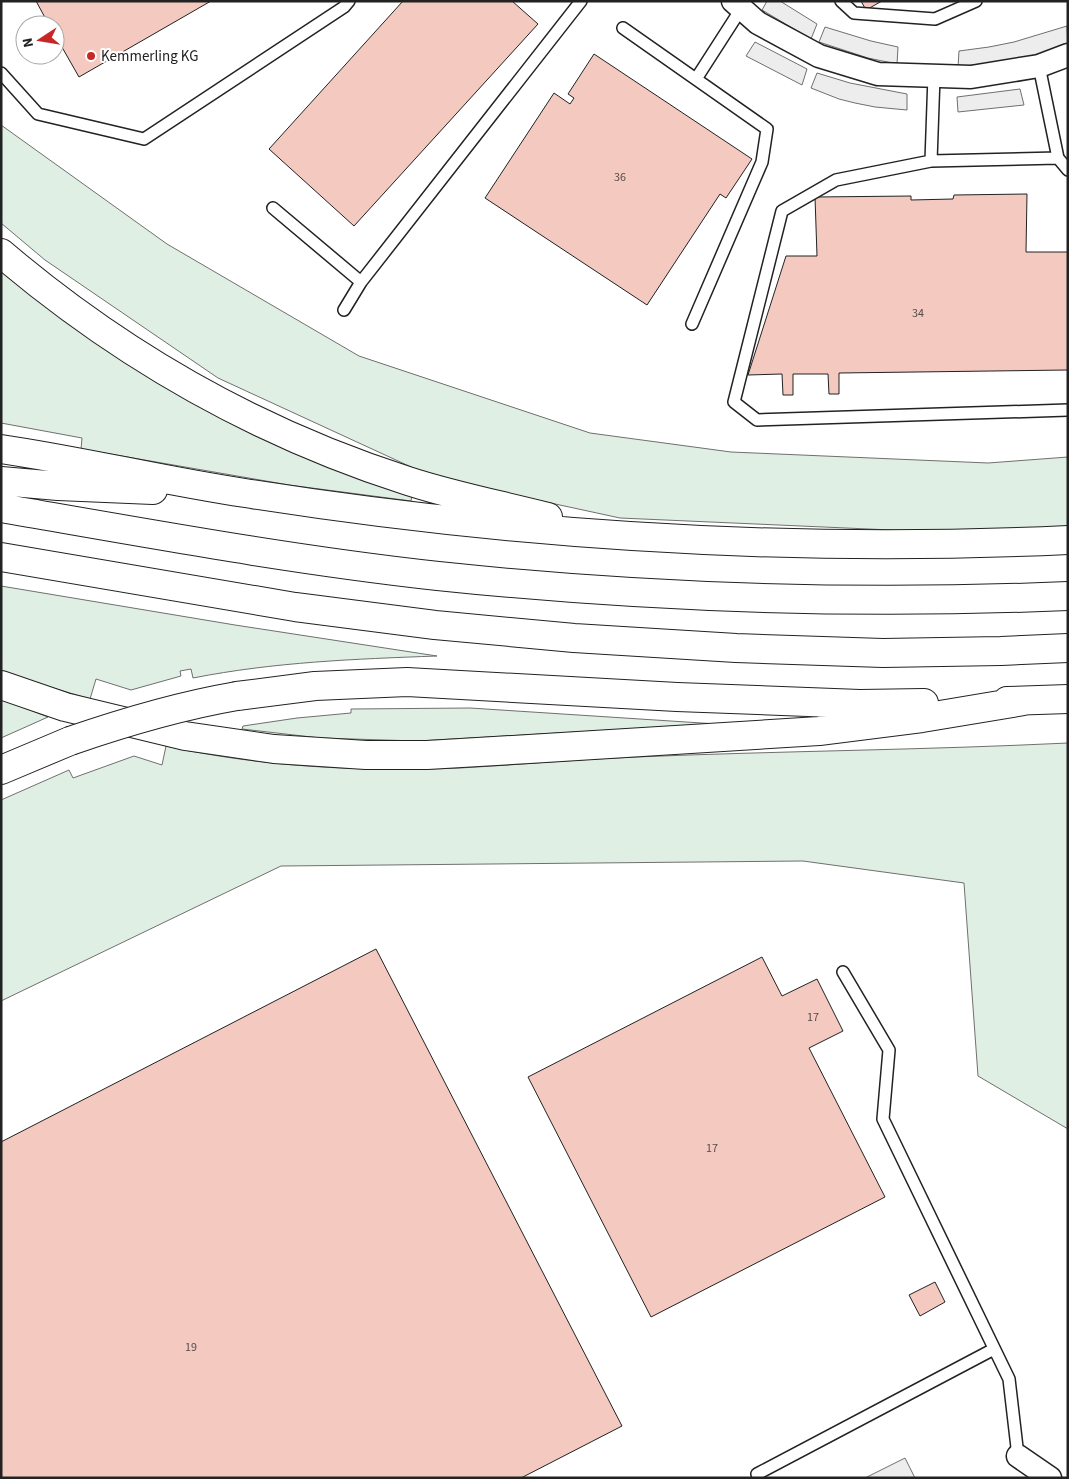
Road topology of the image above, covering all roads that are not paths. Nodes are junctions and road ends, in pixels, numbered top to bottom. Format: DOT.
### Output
graph roads {
  1 [pos="349,1"];
  2 [pos="581,1"];
  3 [pos="841,1"];
  4 [pos="976,1"];
  5 [pos="737,5"];
  6 [pos="623,28"];
  7 [pos="1068,55"];
  8 [pos="1039,66"];
  9 [pos="1,74"];
  10 [pos="934,76"];
  11 [pos="696,79"];
  12 [pos="1058,158"];
  13 [pos="932,161"];
  14 [pos="1068,170"];
  15 [pos="273,208"];
  16 [pos="1,253"];
  17 [pos="361,282"];
  18 [pos="344,310"];
  19 [pos="692,324"];
  20 [pos="1068,410"];
  21 [pos="1,449"];
  22 [pos="1,481"];
  23 [pos="244,493"];
  24 [pos="1,508"];
  25 [pos="627,536"];
  26 [pos="1068,540"];
  27 [pos="1,557"];
  28 [pos="1068,596"];
  29 [pos="1068,648"];
  30 [pos="1,685"];
  31 [pos="1068,699"];
  32 [pos="1024,701"];
  33 [pos="1,770"];
  34 [pos="843,972"];
  35 [pos="994,1349"];
  36 [pos="1018,1456"];
  37 [pos="757,1474"];
  38 [pos="1050,1478"];
  1 -- 9 [label="lane"];
  2 -- 17 [label="lane"];
  3 -- 4 [label="lane"];
  5 -- 10 [label="street"];
  5 -- 11 [label="lane"];
  6 -- 11 [label="lane"];
  7 -- 8 [label="street"];
  8 -- 10 [label="street"];
  8 -- 12 [label="lane"];
  10 -- 13 [label="lane"];
  11 -- 19 [label="lane"];
  12 -- 13 [label="lane"];
  12 -- 14 [label="lane"];
  13 -- 20 [label="lane"];
  15 -- 17 [label="lane"];
  16 -- 25 [label="highway"];
  17 -- 18 [label="lane"];
  21 -- 23 [label="highway"];
  22 -- 23 [label="highway"];
  23 -- 25 [label="highway"];
  24 -- 28 [label="highway"];
  25 -- 26 [label="highway"];
  27 -- 29 [label="highway"];
  30 -- 32 [label="highway"];
  31 -- 32 [label="highway"];
  32 -- 33 [label="highway, bridge"];
  34 -- 35 [label="lane"];
  35 -- 36 [label="lane"];
  35 -- 37 [label="lane"];
  36 -- 38 [label="street"];
}
